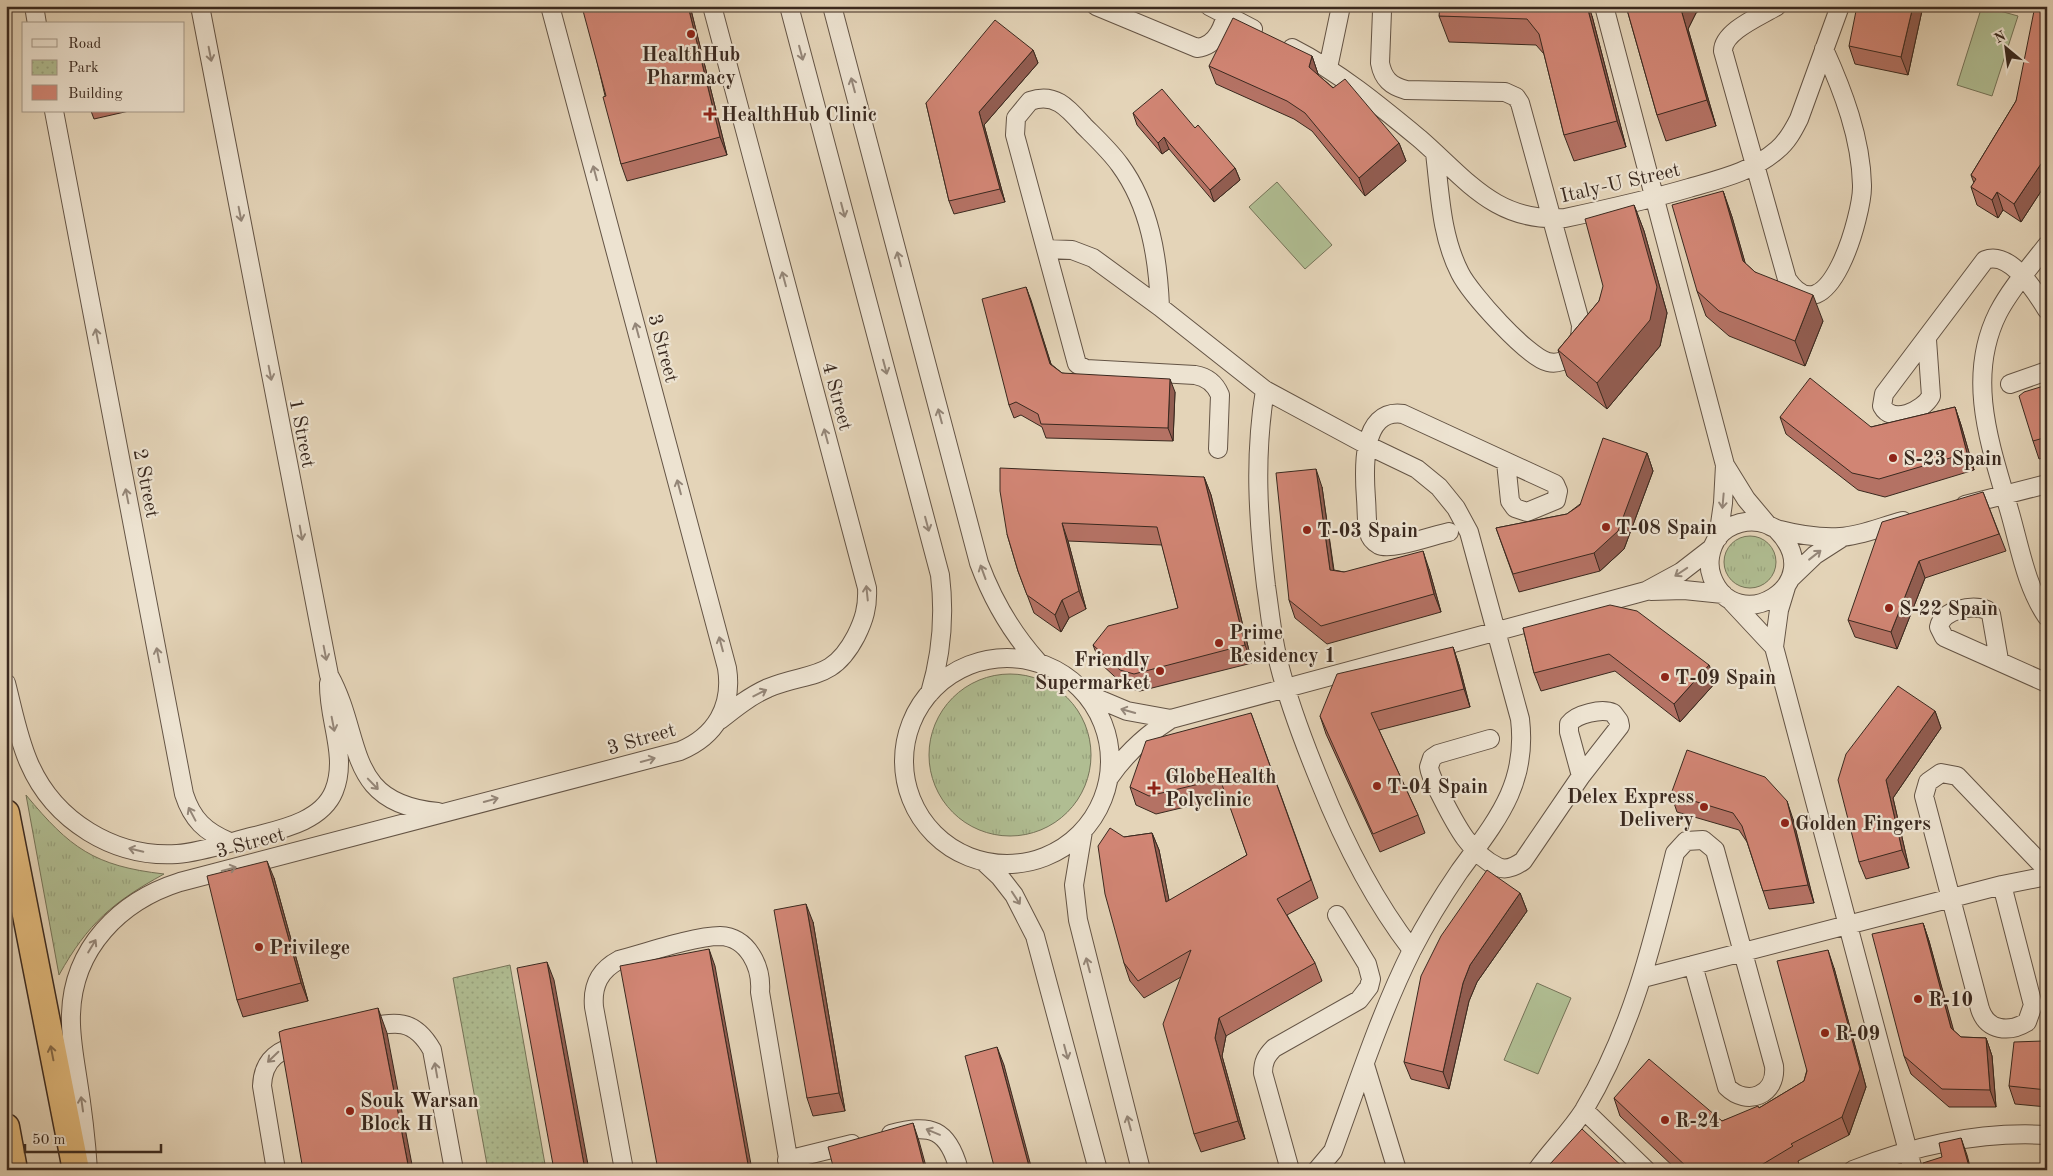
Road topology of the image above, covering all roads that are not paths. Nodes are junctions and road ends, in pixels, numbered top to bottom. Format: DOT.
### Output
graph roads {
  1 [pos="34,6"];
  2 [pos="200,6"];
  3 [pos="550,6"];
  4 [pos="712,6"];
  5 [pos="789,6"];
  6 [pos="832,6"];
  7 [pos="1209,6"];
  8 [pos="1341,6"];
  9 [pos="1604,6"];
  10 [pos="1777,6"];
  11 [pos="1840,6"];
  12 [pos="1103,8"];
  13 [pos="1227,11"];
  14 [pos="1382,11"];
  15 [pos="37,22"];
  16 [pos="1824,49"];
  17 [pos="1328,68"];
  18 [pos="54,112"];
  19 [pos="1435,153"];
  20 [pos="1756,165"];
  21 [pos="1654,198"];
  22 [pos="1550,219"];
  23 [pos="2047,245"];
  24 [pos="1046,249"];
  25 [pos="2023,276"];
  26 [pos="1160,307"];
  27 [pos="2047,310"];
  28 [pos="1927,340"];
  29 [pos="2047,371"];
  30 [pos="2010,384"];
  31 [pos="1265,390"];
  32 [pos="1367,445"];
  33 [pos="1218,449"];
  34 [pos="1506,462"];
  35 [pos="1725,465"];
  36 [pos="2047,484"];
  37 [pos="2005,495"];
  38 [pos="1950,509"];
  39 [pos="1922,516"];
  40 [pos="1772,527"];
  41 [pos="1449,532"];
  42 [pos="1843,537"];
  43 [pos="1715,543"];
  44 [pos="1788,582"];
  45 [pos="1646,591"];
  46 [pos="1726,596"];
  47 [pos="2047,617"];
  48 [pos="1498,631"];
  49 [pos="1774,647"];
  50 [pos="1999,660"];
  51 [pos="1038,662"];
  52 [pos="329,675"];
  53 [pos="6,683"];
  54 [pos="2047,683"];
  55 [pos="1286,688"];
  56 [pos="930,693"];
  57 [pos="1086,694"];
  58 [pos="1172,719"];
  59 [pos="720,720"];
  60 [pos="1490,739"];
  61 [pos="1582,776"];
  62 [pos="1109,778"];
  63 [pos="6,813"];
  64 [pos="444,813"];
  65 [pos="1083,831"];
  66 [pos="230,842"];
  67 [pos="1475,851"];
  68 [pos="984,862"];
  69 [pos="2047,870"];
  70 [pos="2047,876"];
  71 [pos="2002,885"];
  72 [pos="1952,898"];
  73 [pos="1337,915"];
  74 [pos="1846,926"];
  75 [pos="1412,950"];
  76 [pos="1742,953"];
  77 [pos="1692,965"];
  78 [pos="1643,978"];
  79 [pos="344,1033"];
  80 [pos="317,1040"];
  81 [pos="1365,1065"];
  82 [pos="1584,1110"];
  83 [pos="6,1127"];
  84 [pos="2047,1136"];
  85 [pos="1908,1151"];
  86 [pos="788,1165"];
  87 [pos="14,1170"];
  88 [pos="76,1170"];
  89 [pos="88,1170"];
  90 [pos="276,1170"];
  91 [pos="454,1170"];
  92 [pos="624,1170"];
  93 [pos="959,1170"];
  94 [pos="1098,1170"];
  95 [pos="1142,1170"];
  96 [pos="1290,1170"];
  97 [pos="1318,1170"];
  98 [pos="1397,1170"];
  99 [pos="1537,1170"];
  100 [pos="1646,1170"];
  101 [pos="1853,1170"];
  102 [pos="1913,1170"];
  1 -- 15 [label="street"];
  2 -- 52 [label="street, 1 Street, one-way"];
  59 -- 3 [label="street, 3 Street, one-way"];
  59 -- 4 [label="street, 4 Street, one-way"];
  5 -- 56 [label="street, one-way"];
  51 -- 6 [label="street, one-way"];
  7 -- 13 [label="street, Italy-U Street"];
  8 -- 17 [label="street"];
  9 -- 21 [label="street"];
  10 -- 20 [label="street"];
  11 -- 16 [label="street, Italy-U Street"];
  12 -- 13 [label="street"];
  13 -- 17 [label="street, Italy-U Street"];
  14 -- 22 [label="street"];
  16 -- 20 [label="street, Italy-U Street"];
  16 -- 20 [label="street"];
  17 -- 19 [label="street, Italy-U Street"];
  66 -- 18 [label="street, 2 Street, one-way"];
  19 -- 22 [label="street, Italy-U Street"];
  19 -- 22 [label="street"];
  20 -- 21 [label="street, Italy-U Street"];
  21 -- 22 [label="street, Italy-U Street"];
  21 -- 35 [label="street"];
  23 -- 25 [label="street"];
  24 -- 26 [label="street"];
  24 -- 26 [label="street"];
  24 -- 33 [label="street"];
  25 -- 27 [label="street"];
  25 -- 28 [label="street"];
  25 -- 37 [label="street"];
  26 -- 31 [label="street"];
  29 -- 30 [label="street"];
  31 -- 32 [label="street"];
  31 -- 55 [label="street"];
  32 -- 34 [label="street"];
  32 -- 41 [label="street"];
  32 -- 48 [label="street"];
  35 -- 40 [label="street"];
  35 -- 43 [label="street, one-way"];
  36 -- 37 [label="street"];
  37 -- 38 [label="street"];
  37 -- 47 [label="street"];
  39 -- 42 [label="street"];
  40 -- 42 [label="street"];
  40 -- 43 [label="street"];
  40 -- 44 [label="street"];
  44 -- 42 [label="street, one-way"];
  43 -- 45 [label="street, one-way"];
  43 -- 46 [label="street"];
  44 -- 46 [label="street"];
  44 -- 49 [label="street"];
  45 -- 46 [label="street"];
  45 -- 48 [label="street"];
  46 -- 49 [label="street"];
  48 -- 55 [label="street"];
  48 -- 67 [label="street"];
  49 -- 74 [label="street"];
  50 -- 54 [label="street"];
  51 -- 56 [label="street"];
  51 -- 57 [label="street"];
  52 -- 64 [label="street, 1 Street, one-way"];
  52 -- 66 [label="street, one-way"];
  66 -- 53 [label="street, one-way"];
  55 -- 58 [label="street"];
  55 -- 75 [label="street"];
  56 -- 68 [label="street"];
  58 -- 57 [label="street, one-way"];
  57 -- 62 [label="street"];
  58 -- 62 [label="street"];
  64 -- 59 [label="street, 3 Street, one-way"];
  60 -- 67 [label="street"];
  61 -- 67 [label="street"];
  62 -- 65 [label="street"];
  88 -- 63 [label="highway, one-way"];
  89 -- 64 [label="street, 3 Street, one-way"];
  65 -- 68 [label="street"];
  95 -- 65 [label="street, one-way"];
  67 -- 75 [label="street"];
  68 -- 94 [label="street, one-way"];
  69 -- 72 [label="street"];
  70 -- 71 [label="street"];
  71 -- 72 [label="street"];
  71 -- 72 [label="street"];
  72 -- 74 [label="street"];
  73 -- 96 [label="street"];
  74 -- 76 [label="street"];
  74 -- 85 [label="street"];
  75 -- 81 [label="street"];
  76 -- 77 [label="street"];
  76 -- 77 [label="street"];
  76 -- 78 [label="street"];
  77 -- 78 [label="street"];
  78 -- 82 [label="street"];
  91 -- 79 [label="street, one-way"];
  80 -- 90 [label="street, one-way"];
  81 -- 97 [label="street"];
  81 -- 98 [label="street"];
  82 -- 99 [label="street"];
  82 -- 100 [label="street"];
  83 -- 87 [label="highway"];
  84 -- 85 [label="street"];
  85 -- 101 [label="street"];
  85 -- 102 [label="street"];
  86 -- 92 [label="street"];
  93 -- 86 [label="street, one-way"];
}
